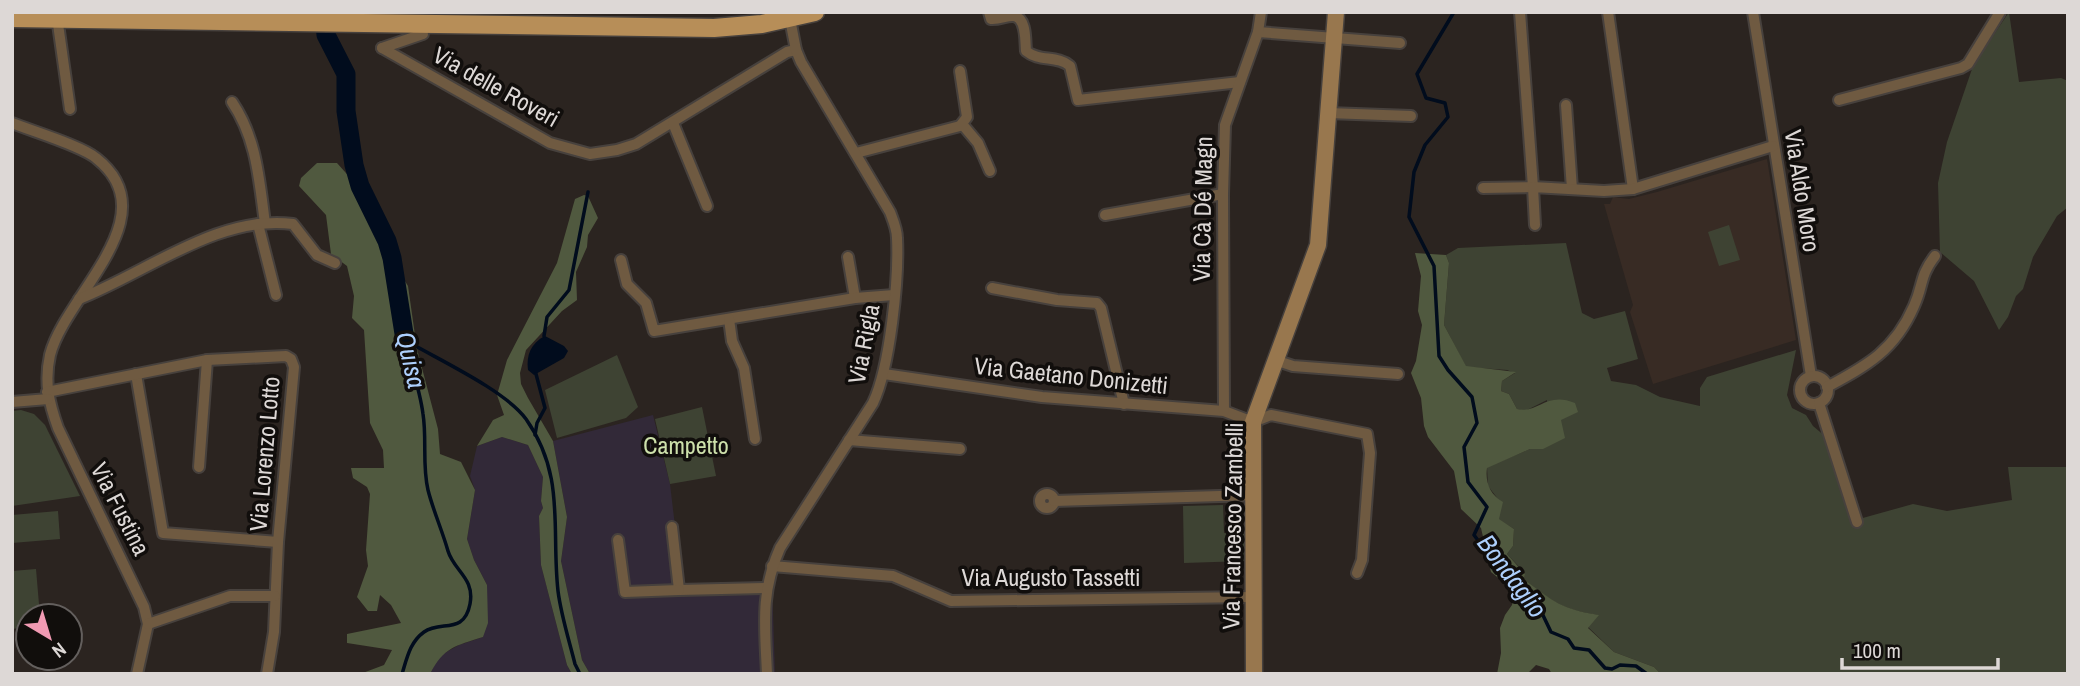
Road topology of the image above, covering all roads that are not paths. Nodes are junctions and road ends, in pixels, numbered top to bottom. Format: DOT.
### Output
graph roads {
  1 [pos="815,12"];
  2 [pos="989,12"];
  3 [pos="1261,12"];
  4 [pos="1336,12"];
  5 [pos="1520,12"];
  6 [pos="1753,12"];
  7 [pos="2000,12"];
  8 [pos="1609,13"];
  9 [pos="104,15"];
  10 [pos="57,17"];
  11 [pos="12,18"];
  12 [pos="522,19"];
  13 [pos="790,19"];
  14 [pos="424,23"];
  15 [pos="1258,32"];
  16 [pos="1334,37"];
  17 [pos="1400,43"];
  18 [pos="796,50"];
  19 [pos="960,71"];
  20 [pos="1240,82"];
  21 [pos="1839,100"];
  22 [pos="232,102"];
  23 [pos="1566,105"];
  24 [pos="70,108"];
  25 [pos="1328,113"];
  26 [pos="1410,116"];
  27 [pos="12,123"];
  28 [pos="673,123"];
  29 [pos="962,124"];
  30 [pos="1773,146"];
  31 [pos="856,153"];
  32 [pos="990,171"];
  33 [pos="1533,187"];
  34 [pos="1483,188"];
  35 [pos="1572,189"];
  36 [pos="1633,189"];
  37 [pos="1223,194"];
  38 [pos="706,206"];
  39 [pos="1105,215"];
  40 [pos="262,224"];
  41 [pos="1535,225"];
  42 [pos="1936,256"];
  43 [pos="848,257"];
  44 [pos="621,260"];
  45 [pos="335,263"];
  46 [pos="992,288"];
  47 [pos="276,295"];
  48 [pos="894,295"];
  49 [pos="855,298"];
  50 [pos="79,299"];
  51 [pos="729,319"];
  52 [pos="207,360"];
  53 [pos="1275,360"];
  54 [pos="136,374"];
  55 [pos="884,374"];
  56 [pos="1398,374"];
  57 [pos="1811,376"];
  58 [pos="1827,387"];
  59 [pos="48,396"];
  60 [pos="12,402"];
  61 [pos="1819,403"];
  62 [pos="1124,404"];
  63 [pos="1224,411"];
  64 [pos="1253,422"];
  65 [pos="755,439"];
  66 [pos="849,440"];
  67 [pos="960,449"];
  68 [pos="199,467"];
  69 [pos="1253,495"];
  70 [pos="1054,501"];
  71 [pos="1857,522"];
  72 [pos="672,527"];
  73 [pos="618,540"];
  74 [pos="278,542"];
  75 [pos="772,566"];
  76 [pos="1357,573"];
  77 [pos="766,588"];
  78 [pos="679,590"];
  79 [pos="275,596"];
  80 [pos="1253,597"];
  81 [pos="148,624"];
  82 [pos="137,674"];
  83 [pos="267,674"];
  84 [pos="767,674"];
  85 [pos="1254,674"];
  1 -- 13 [label="main road"];
  2 -- 20 [label="street"];
  3 -- 15 [label="street, Via Cà Dé Magn"];
  4 -- 16 [label="main road, Via Francesco Zambelli"];
  5 -- 33 [label="street"];
  6 -- 30 [label="street, Via Aldo Moro"];
  7 -- 21 [label="street"];
  8 -- 36 [label="street"];
  9 -- 10 [label="main road"];
  9 -- 14 [label="main road"];
  10 -- 11 [label="main road"];
  10 -- 24 [label="street"];
  12 -- 13 [label="main road"];
  12 -- 14 [label="main road"];
  13 -- 18 [label="street, Via Rigla"];
  14 -- 28 [label="street, Via delle Roveri"];
  15 -- 16 [label="street"];
  15 -- 20 [label="street, Via Cà Dé Magn"];
  16 -- 17 [label="street"];
  16 -- 25 [label="main road, Via Francesco Zambelli"];
  18 -- 28 [label="street, Via delle Roveri"];
  18 -- 31 [label="street, Via Rigla"];
  19 -- 29 [label="street"];
  20 -- 37 [label="street, Via Cà Dé Magn"];
  22 -- 40 [label="street"];
  23 -- 35 [label="street"];
  25 -- 26 [label="street"];
  25 -- 53 [label="main road, Via Francesco Zambelli"];
  27 -- 50 [label="street"];
  28 -- 38 [label="street"];
  29 -- 31 [label="street"];
  29 -- 32 [label="street"];
  30 -- 36 [label="street"];
  30 -- 57 [label="street, Via Aldo Moro"];
  31 -- 48 [label="street, Via Rigla"];
  33 -- 34 [label="street"];
  33 -- 35 [label="street"];
  33 -- 41 [label="street"];
  35 -- 36 [label="street"];
  37 -- 39 [label="street"];
  37 -- 63 [label="street, Via Cà Dé Magn"];
  40 -- 45 [label="street"];
  40 -- 47 [label="street"];
  40 -- 50 [label="street"];
  42 -- 58 [label="street"];
  43 -- 49 [label="street"];
  44 -- 51 [label="street"];
  46 -- 62 [label="street"];
  48 -- 49 [label="street"];
  48 -- 55 [label="street, Via Rigla"];
  49 -- 51 [label="street"];
  50 -- 59 [label="street"];
  51 -- 65 [label="street"];
  52 -- 54 [label="street, Via Lorenzo Lotto"];
  52 -- 68 [label="street"];
  52 -- 74 [label="street, Via Lorenzo Lotto"];
  53 -- 56 [label="street"];
  53 -- 64 [label="main road, Via Francesco Zambelli"];
  54 -- 59 [label="street, Via Lorenzo Lotto"];
  54 -- 74 [label="street"];
  55 -- 62 [label="street, Via Gaetano Donizetti"];
  55 -- 66 [label="street, Via Rigla"];
  57 -- 58 [label="street"];
  57 -- 61 [label="street, Via Aldo Moro"];
  58 -- 61 [label="street"];
  59 -- 60 [label="street"];
  59 -- 81 [label="street, Via Fustina"];
  61 -- 71 [label="street, Via Aldo Moro"];
  62 -- 63 [label="street, Via Gaetano Donizetti"];
  63 -- 64 [label="street, Via Gaetano Donizetti"];
  64 -- 69 [label="main road, Via Francesco Zambelli"];
  64 -- 76 [label="street"];
  66 -- 67 [label="street"];
  66 -- 75 [label="street, Via Rigla"];
  69 -- 70 [label="street"];
  69 -- 80 [label="main road, Via Francesco Zambelli"];
  72 -- 78 [label="street"];
  73 -- 78 [label="street"];
  74 -- 79 [label="street, Via Lorenzo Lotto"];
  75 -- 77 [label="street, Via Rigla"];
  75 -- 80 [label="street, Via Augusto Tassetti"];
  77 -- 78 [label="street"];
  77 -- 84 [label="street, Via Rigla"];
  79 -- 81 [label="street"];
  79 -- 83 [label="street, Via Lorenzo Lotto"];
  80 -- 85 [label="main road, Via Francesco Zambelli"];
  81 -- 82 [label="street, Via Fustina"];
}
